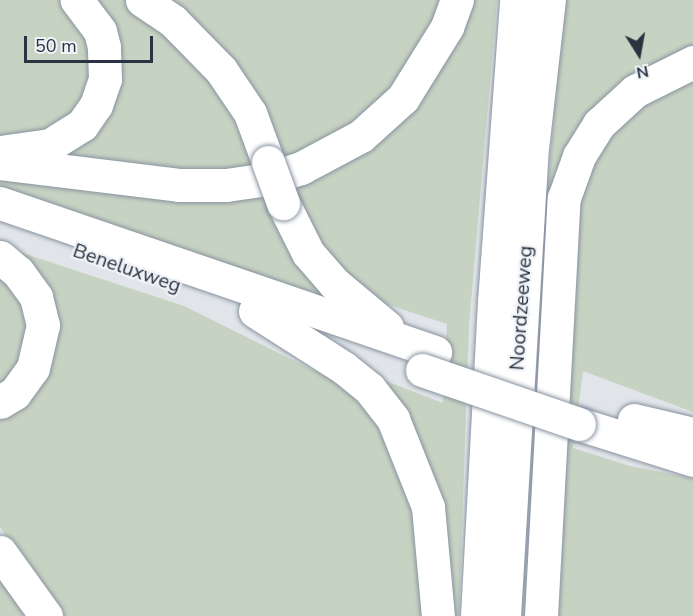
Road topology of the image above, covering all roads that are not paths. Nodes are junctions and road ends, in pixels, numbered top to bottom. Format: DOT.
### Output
graph roads {
  1 [pos="76,0"];
  2 [pos="142,0"];
  3 [pos="457,0"];
  4 [pos="516,0"];
  5 [pos="549,0"];
  6 [pos="693,63"];
  7 [pos="0,152"];
  8 [pos="0,163"];
  9 [pos="0,203"];
  10 [pos="0,224"];
  11 [pos="0,257"];
  12 [pos="255,311"];
  13 [pos="416,352"];
  14 [pos="0,402"];
  15 [pos="580,414"];
  16 [pos="693,434"];
  17 [pos="693,460"];
  18 [pos="0,552"];
  19 [pos="46,616"];
  20 [pos="438,616"];
  21 [pos="477,616"];
  22 [pos="504,616"];
  23 [pos="541,616"];
  1 -- 7 [label="highway"];
  2 -- 13 [label="highway, bridge"];
  3 -- 8 [label="highway"];
  4 -- 21 [label="highway, Noordzeeweg"];
  5 -- 22 [label="highway, Noordzeeweg"];
  6 -- 23 [label="highway"];
  9 -- 13 [label="highway"];
  10 -- 12 [label="highway, Beneluxweg"];
  11 -- 14 [label="highway"];
  12 -- 13 [label="highway"];
  12 -- 20 [label="highway"];
  13 -- 15 [label="highway, bridge"];
  15 -- 16 [label="highway"];
  15 -- 17 [label="highway"];
  18 -- 19 [label="highway"];
}
